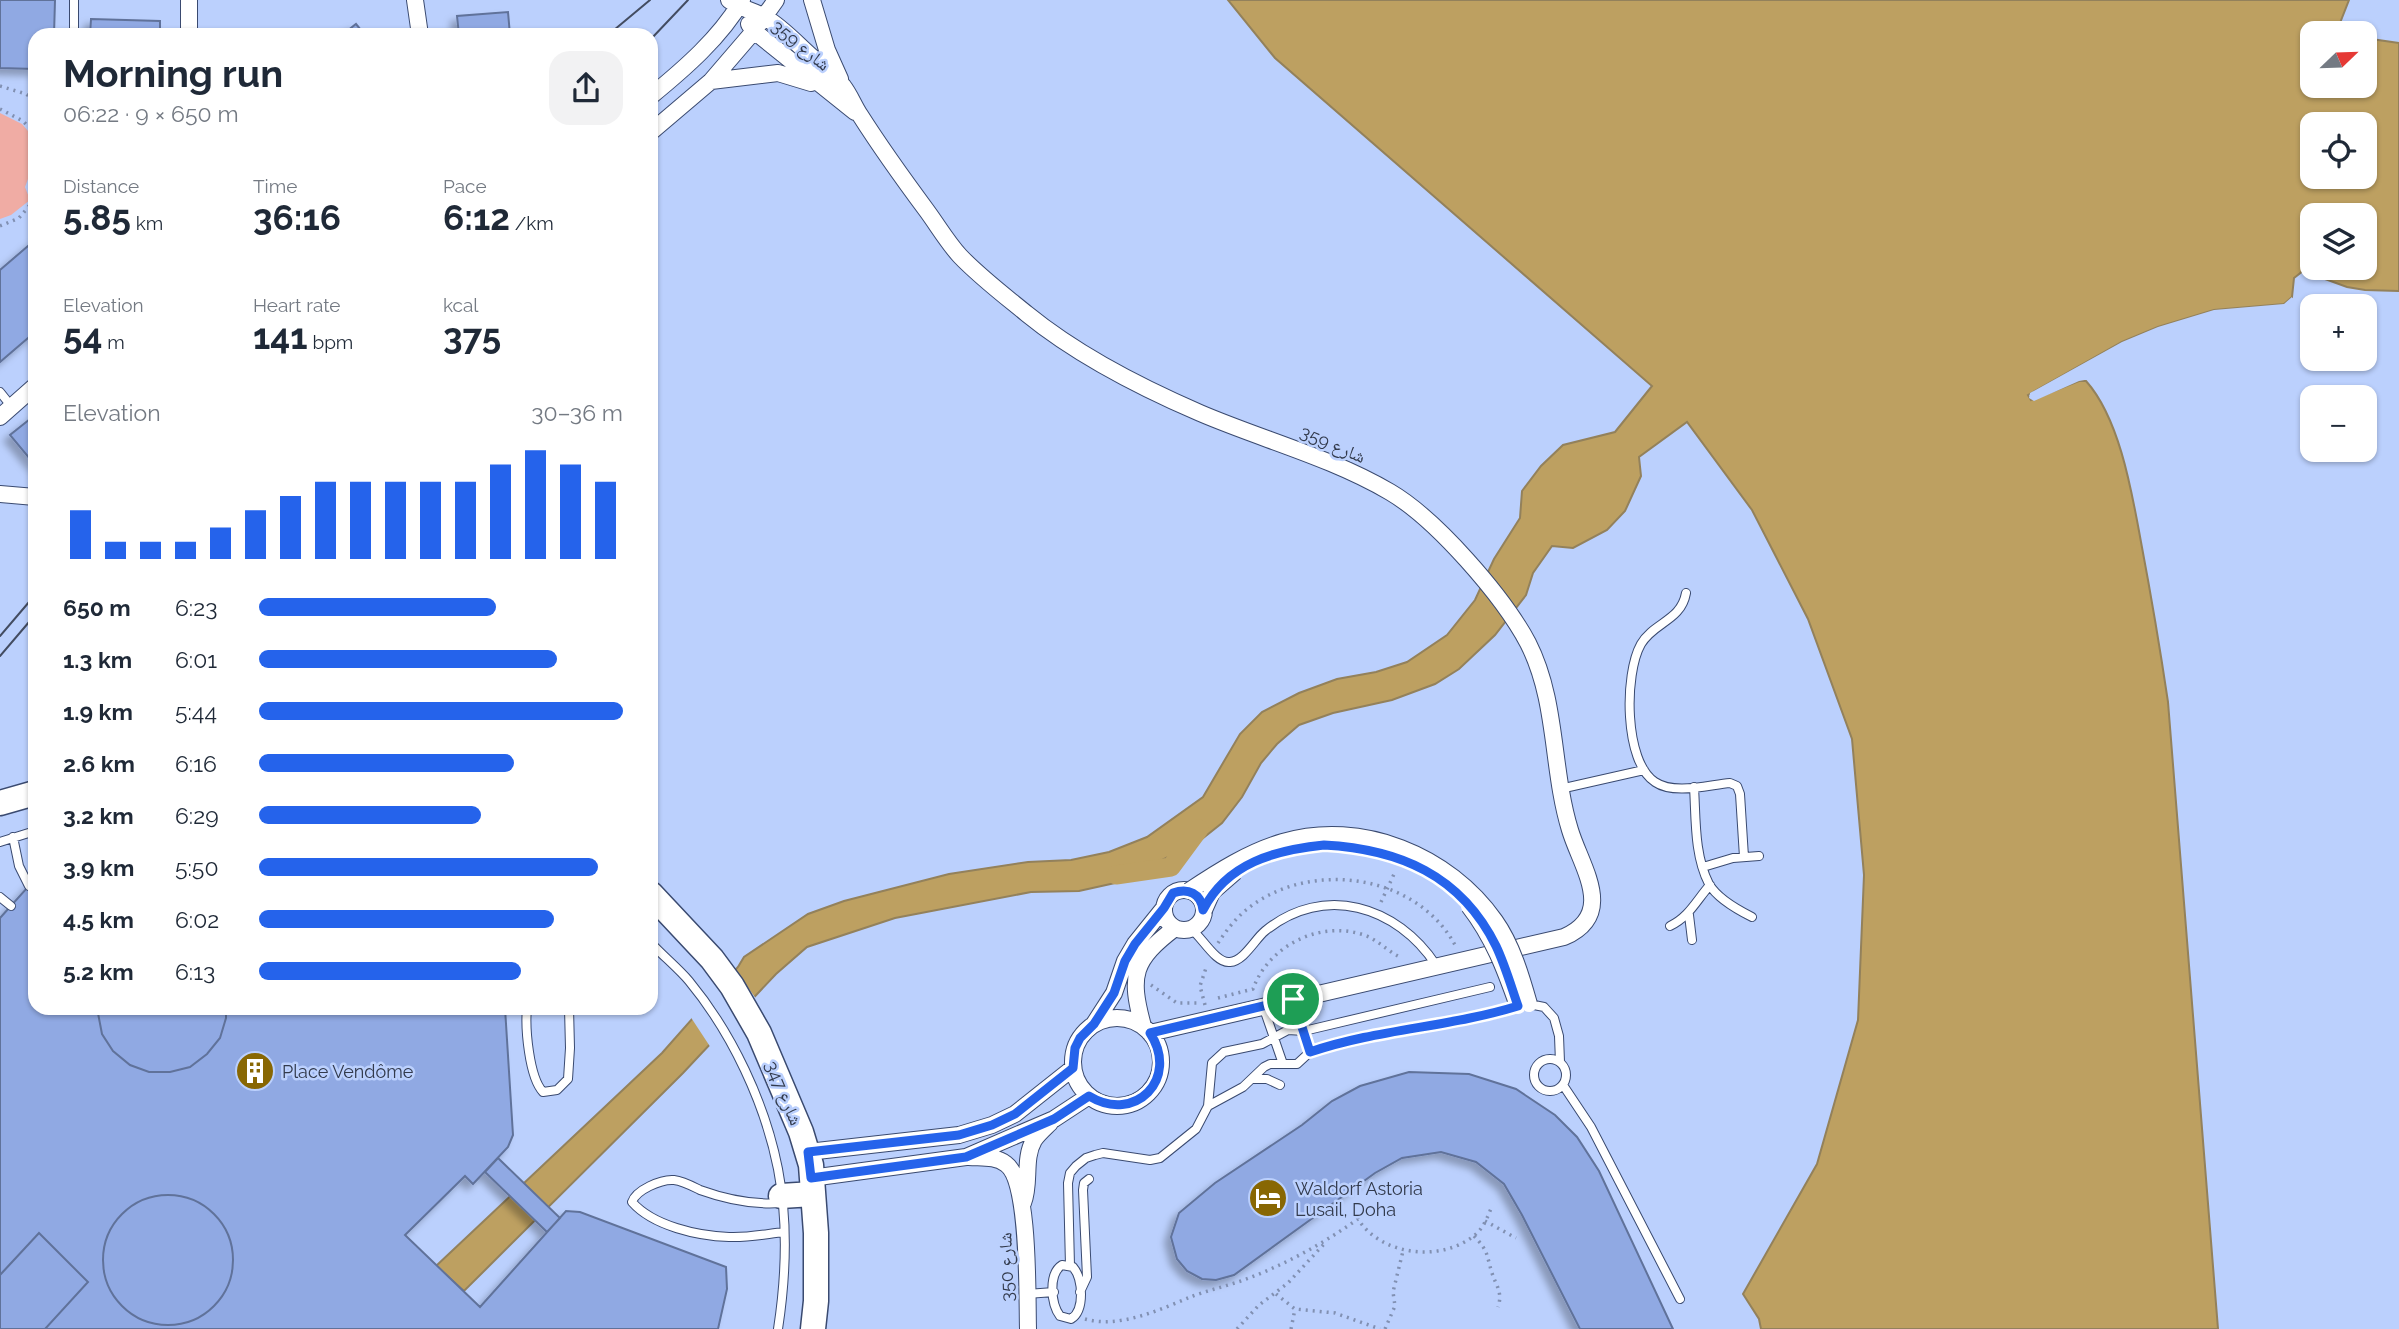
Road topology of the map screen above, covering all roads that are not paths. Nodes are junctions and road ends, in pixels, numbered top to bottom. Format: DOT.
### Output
graph roads {
  1 [pos="74,0"];
  2 [pos="189,0"];
  3 [pos="415,0"];
  4 [pos="776,0"];
  5 [pos="812,0"];
  6 [pos="736,2"];
  7 [pos="765,17"];
  8 [pos="74,28"];
  9 [pos="189,28"];
  10 [pos="418,28"];
  11 [pos="754,31"];
  12 [pos="710,81"];
  13 [pos="843,85"];
  14 [pos="824,89"];
  15 [pos="658,90"];
  16 [pos="861,116"];
  17 [pos="658,126"];
  18 [pos="0,392"];
  19 [pos="28,392"];
  20 [pos="6,412"];
  21 [pos="0,494"];
  22 [pos="28,496"];
  23 [pos="1686,593"];
  24 [pos="1644,770"];
  25 [pos="1694,787"];
  26 [pos="1560,789"];
  27 [pos="28,795"];
  28 [pos="0,803"];
  29 [pos="28,833"];
  30 [pos="13,836"];
  31 [pos="0,842"];
  32 [pos="1759,856"];
  33 [pos="1744,857"];
  34 [pos="1703,867"];
  35 [pos="28,884"];
  36 [pos="1710,885"];
  37 [pos="1189,891"];
  38 [pos="0,897"];
  39 [pos="658,901"];
  40 [pos="10,906"];
  41 [pos="1164,908"];
  42 [pos="1203,910"];
  43 [pos="1689,915"];
  44 [pos="1752,918"];
  45 [pos="1671,926"];
  46 [pos="1183,928"];
  47 [pos="1692,940"];
  48 [pos="658,950"];
  49 [pos="1436,965"];
  50 [pos="1490,987"];
  51 [pos="1293,999"];
  52 [pos="1524,1005"];
  53 [pos="1263,1006"];
  54 [pos="527,1015"];
  55 [pos="569,1015"];
  56 [pos="1094,1024"];
  57 [pos="1146,1030"];
  58 [pos="1304,1031"];
  59 [pos="1274,1038"];
  60 [pos="1310,1052"];
  61 [pos="1560,1062"];
  62 [pos="1283,1064"];
  63 [pos="1073,1068"];
  64 [pos="1254,1079"];
  65 [pos="1280,1085"];
  66 [pos="1563,1085"];
  67 [pos="1089,1096"];
  68 [pos="1208,1106"];
  69 [pos="1054,1119"];
  70 [pos="808,1152"];
  71 [pos="966,1157"];
  72 [pos="1089,1179"];
  73 [pos="812,1186"];
  74 [pos="781,1199"];
  75 [pos="1023,1203"];
  76 [pos="784,1232"];
  77 [pos="1070,1266"];
  78 [pos="1054,1292"];
  79 [pos="1080,1292"];
  80 [pos="1027,1294"];
  81 [pos="1680,1298"];
  82 [pos="778,1329"];
  83 [pos="813,1329"];
  84 [pos="1028,1329"];
  1 -- 8 [label="lane"];
  2 -- 9 [label="street"];
  3 -- 10 [label="street"];
  4 -- 7 [label="street, شارع 359"];
  5 -- 13 [label="street, شارع 359"];
  6 -- 7 [label="street, شارع 359"];
  6 -- 11 [label="street, شارع 359"];
  6 -- 15 [label="street"];
  7 -- 11 [label="street, شارع 359"];
  7 -- 13 [label="street, شارع 359"];
  11 -- 12 [label="street, شارع 359"];
  11 -- 14 [label="street, شارع 359"];
  12 -- 14 [label="street, شارع 359"];
  12 -- 17 [label="street, شارع 359"];
  13 -- 16 [label="street, شارع 359"];
  14 -- 16 [label="street, شارع 359"];
  16 -- 26 [label="street, شارع 359"];
  18 -- 20 [label="lane"];
  19 -- 20 [label="street"];
  21 -- 22 [label="street"];
  23 -- 24 [label="lane"];
  24 -- 25 [label="lane"];
  24 -- 26 [label="lane"];
  25 -- 33 [label="lane"];
  25 -- 34 [label="lane"];
  26 -- 49 [label="street, شارع 359"];
  27 -- 28 [label="main road"];
  29 -- 30 [label="lane"];
  30 -- 31 [label="lane"];
  30 -- 35 [label="lane"];
  32 -- 33 [label="lane"];
  33 -- 34 [label="lane"];
  34 -- 36 [label="lane"];
  36 -- 43 [label="lane"];
  36 -- 44 [label="lane"];
  37 -- 41 [label="street"];
  37 -- 42 [label="street"];
  37 -- 52 [label="street, bridge"];
  38 -- 40 [label="lane"];
  39 -- 70 [label="main road, شارع 347"];
  41 -- 46 [label="street"];
  41 -- 56 [label="street"];
  42 -- 46 [label="street"];
  42 -- 52 [label="street, bridge"];
  43 -- 45 [label="lane"];
  43 -- 47 [label="lane"];
  46 -- 49 [label="lane"];
  46 -- 57 [label="street"];
  48 -- 74 [label="lane, شارع 347"];
  49 -- 51 [label="street"];
  50 -- 58 [label="lane"];
  51 -- 53 [label="street"];
  51 -- 58 [label="lane"];
  52 -- 60 [label="lane"];
  52 -- 61 [label="lane"];
  53 -- 57 [label="street"];
  53 -- 59 [label="lane"];
  54 -- 55 [label="lane"];
  56 -- 57 [label="street"];
  56 -- 63 [label="street"];
  57 -- 67 [label="street"];
  58 -- 59 [label="lane"];
  58 -- 60 [label="lane"];
  59 -- 62 [label="lane"];
  59 -- 68 [label="lane"];
  60 -- 62 [label="lane"];
  61 -- 66 [label="lane"];
  61 -- 66 [label="lane"];
  62 -- 64 [label="lane"];
  63 -- 67 [label="street"];
  63 -- 70 [label="street"];
  64 -- 65 [label="lane"];
  64 -- 68 [label="lane"];
  66 -- 81 [label="lane"];
  67 -- 69 [label="street"];
  68 -- 77 [label="lane"];
  69 -- 71 [label="street"];
  69 -- 75 [label="street"];
  70 -- 73 [label="main road, شارع 347"];
  71 -- 73 [label="street"];
  71 -- 75 [label="street"];
  72 -- 79 [label="lane"];
  73 -- 74 [label="main road"];
  73 -- 83 [label="main road, شارع 347"];
  74 -- 76 [label="lane, شارع 347"];
  74 -- 76 [label="lane"];
  75 -- 80 [label="street, شارع 350"];
  76 -- 82 [label="lane, شارع 347"];
  77 -- 78 [label="lane"];
  77 -- 79 [label="lane"];
  78 -- 79 [label="lane"];
  78 -- 80 [label="lane"];
  80 -- 84 [label="street, شارع 350"];
}
